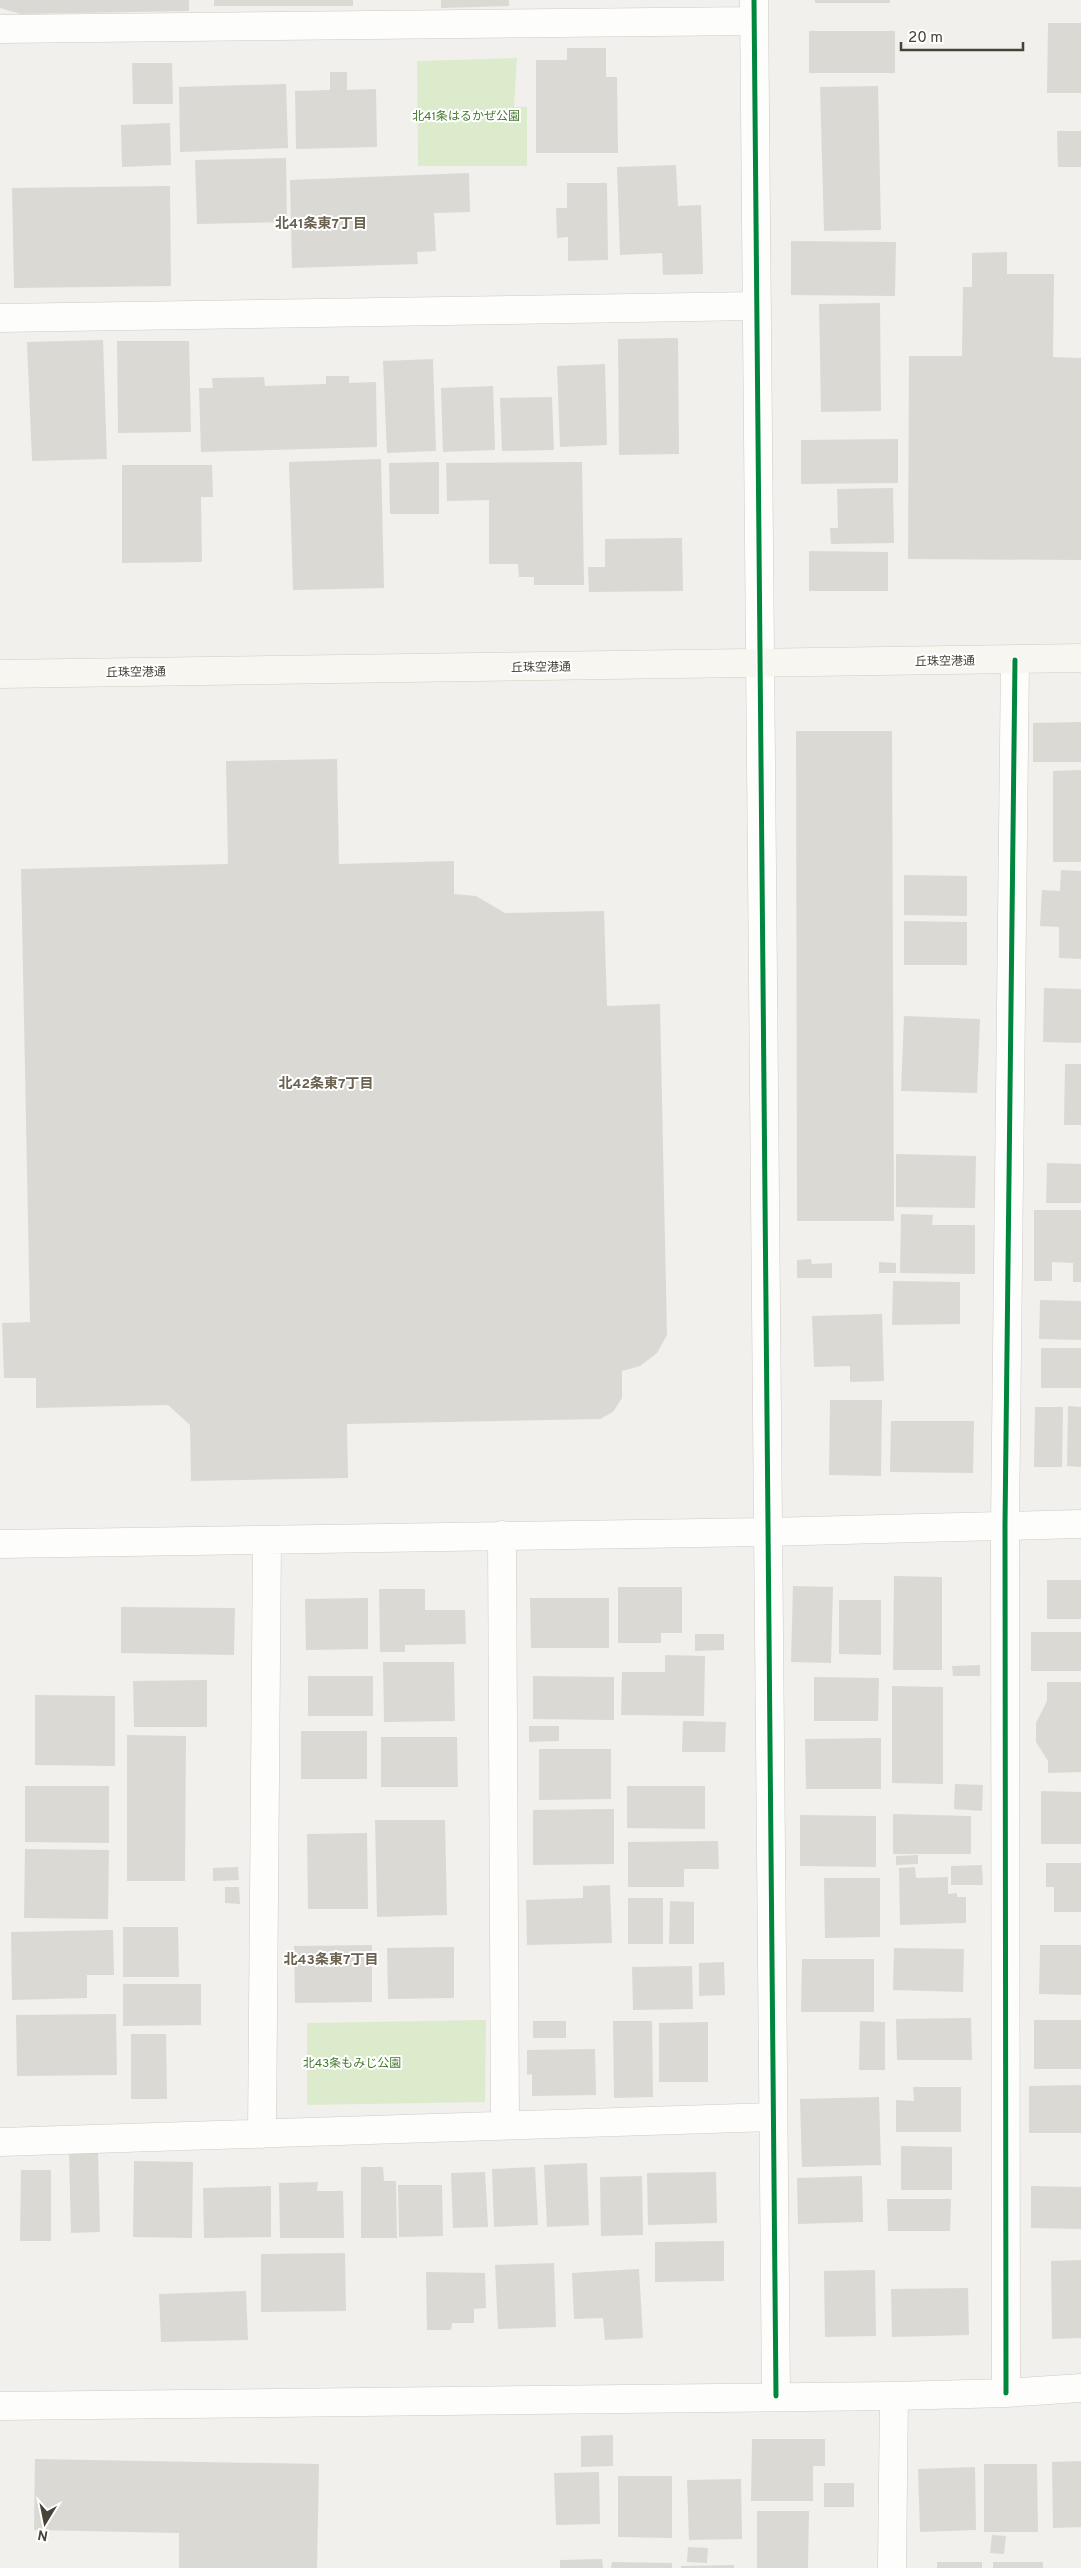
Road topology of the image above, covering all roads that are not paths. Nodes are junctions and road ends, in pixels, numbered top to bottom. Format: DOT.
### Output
graph roads {
  1 [pos="754,11"];
  2 [pos="0,29"];
  3 [pos="757,306"];
  4 [pos="0,318"];
  5 [pos="1081,658"];
  6 [pos="1015,660"];
  7 [pos="761,665"];
  8 [pos="0,674"];
  9 [pos="1005,1524"];
  10 [pos="1081,1524"];
  11 [pos="767,1532"];
  12 [pos="502,1534"];
  13 [pos="267,1541"];
  14 [pos="0,1544"];
  15 [pos="773,2117"];
  16 [pos="505,2125"];
  17 [pos="262,2134"];
  18 [pos="0,2142"];
  19 [pos="1081,2388"];
  20 [pos="1006,2393"];
  21 [pos="776,2396"];
  22 [pos="894,2396"];
  23 [pos="0,2406"];
  24 [pos="892,2568"];
  1 -- 2 [label="street"];
  1 -- 3 [label="street"];
  3 -- 4 [label="street"];
  3 -- 7 [label="street"];
  5 -- 6 [label="main road, 丘珠空港通"];
  6 -- 7 [label="main road, 丘珠空港通"];
  6 -- 9 [label="street"];
  7 -- 8 [label="main road, 丘珠空港通"];
  7 -- 11 [label="street"];
  9 -- 10 [label="street"];
  9 -- 11 [label="street"];
  9 -- 20 [label="street"];
  11 -- 12 [label="street"];
  11 -- 15 [label="street"];
  12 -- 13 [label="street"];
  12 -- 16 [label="street"];
  13 -- 14 [label="street"];
  13 -- 17 [label="street"];
  15 -- 16 [label="street"];
  15 -- 21 [label="street"];
  16 -- 17 [label="street"];
  17 -- 18 [label="street"];
  19 -- 20 [label="street"];
  20 -- 22 [label="street"];
  21 -- 22 [label="street"];
  21 -- 23 [label="street"];
  22 -- 24 [label="street"];
}
